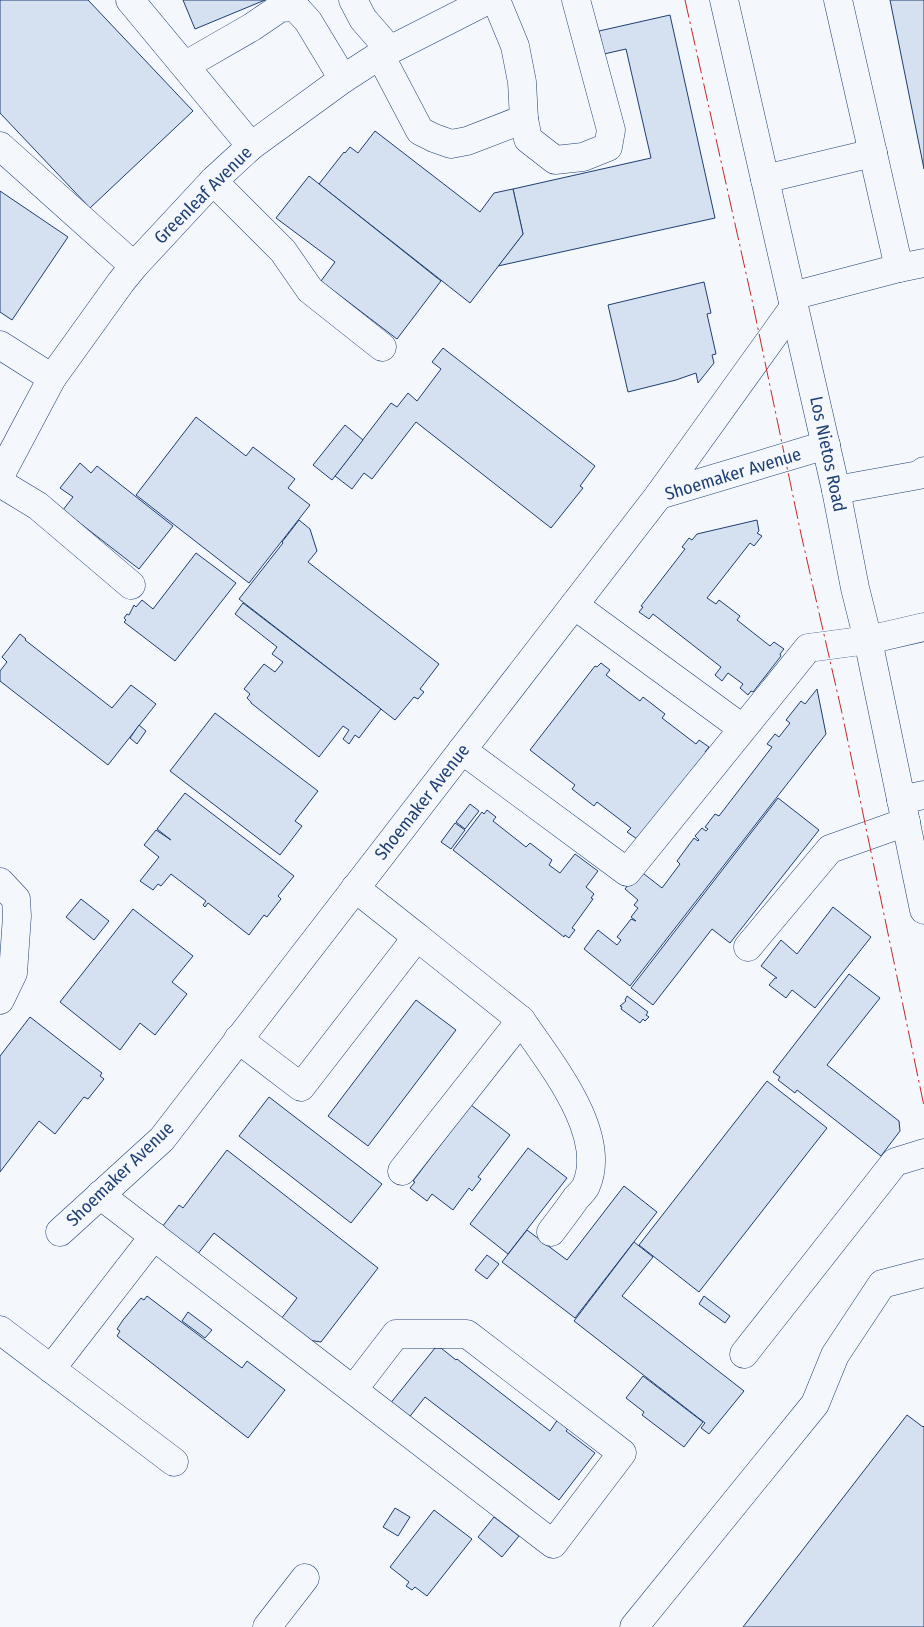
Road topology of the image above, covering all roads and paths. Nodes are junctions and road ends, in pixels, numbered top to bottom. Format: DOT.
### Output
graph roads {
  1 [pos="130,0"];
  2 [pos="353,0"];
  3 [pos="488,0"];
  4 [pos="496,0"];
  5 [pos="576,0"];
  6 [pos="724,0"];
  7 [pos="838,0"];
  8 [pos="384,52"];
  9 [pos="186,65"];
  10 [pos="343,79"];
  11 [pos="524,119"];
  12 [pos="0,146"];
  13 [pos="251,146"];
  14 [pos="873,153"];
  15 [pos="765,179"];
  16 [pos="213,180"];
  17 [pos="911,265"];
  18 [pos="134,266"];
  19 [pos="793,302"];
  20 [pos="0,345"];
  21 [pos="382,347"];
  22 [pos="52,378"];
  23 [pos="826,444"];
  24 [pos="924,471"];
  25 [pos="0,476"];
  26 [pos="0,483"];
  27 [pos="836,490"];
  28 [pos="659,495"];
  29 [pos="131,585"];
  30 [pos="574,605"];
  31 [pos="924,627"];
  32 [pos="868,640"];
  33 [pos="742,728"];
  34 [pos="462,750"];
  35 [pos="910,806"];
  36 [pos="0,882"];
  37 [pos="355,888"];
  38 [pos="924,910"];
  39 [pos="417,937"];
  40 [pos="748,947"];
  41 [pos="0,1000"];
  42 [pos="521,1020"];
  43 [pos="238,1040"];
  44 [pos="924,1153"];
  45 [pos="402,1171"];
  46 [pos="100,1195"];
  47 [pos="60,1232"];
  48 [pos="551,1232"];
  49 [pos="154,1236"];
  50 [pos="924,1273"];
  51 [pos="0,1330"];
  52 [pos="744,1354"];
  53 [pos="51,1369"];
  54 [pos="353,1390"];
  55 [pos="174,1462"];
  56 [pos="305,1578"];
  57 [pos="267,1627"];
  58 [pos="634,1627"];
  1 -- 9 [label="main road"];
  2 -- 8 [label="main road"];
  3 -- 8 [label="main road, Greenleaf Avenue"];
  4 -- 11 [label="main road"];
  5 -- 11 [label="main road"];
  6 -- 15 [label="main road, Los Nietos Road"];
  7 -- 14 [label="main road"];
  8 -- 10 [label="main road, Greenleaf Avenue"];
  8 -- 11 [label="main road"];
  9 -- 10 [label="main road"];
  9 -- 13 [label="main road"];
  10 -- 13 [label="main road, Greenleaf Avenue"];
  12 -- 18 [label="main road"];
  13 -- 16 [label="main road, Greenleaf Avenue"];
  14 -- 15 [label="main road"];
  14 -- 17 [label="main road"];
  15 -- 19 [label="main road, Los Nietos Road"];
  16 -- 18 [label="main road, Greenleaf Avenue"];
  16 -- 21 [label="main road"];
  17 -- 19 [label="main road"];
  18 -- 22 [label="main road, Greenleaf Avenue"];
  19 -- 23 [label="main road, Los Nietos Road"];
  19 -- 28 [label="main road"];
  20 -- 22 [label="main road"];
  22 -- 25 [label="main road, Greenleaf Avenue"];
  23 -- 27 [label="main road, Los Nietos Road"];
  23 -- 28 [label="main road, Shoemaker Avenue"];
  24 -- 27 [label="main road"];
  26 -- 29 [label="main road"];
  27 -- 32 [label="main road, Los Nietos Road"];
  28 -- 30 [label="main road, Shoemaker Avenue"];
  30 -- 33 [label="main road"];
  30 -- 34 [label="main road, Shoemaker Avenue"];
  31 -- 32 [label="main road"];
  32 -- 33 [label="main road"];
  32 -- 35 [label="main road, Los Nietos Road"];
  33 -- 34 [label="main road"];
  34 -- 37 [label="main road, Shoemaker Avenue"];
  35 -- 38 [label="main road, Los Nietos Road"];
  35 -- 40 [label="main road"];
  36 -- 41 [label="main road"];
  37 -- 39 [label="main road"];
  37 -- 43 [label="main road, Shoemaker Avenue"];
  39 -- 42 [label="main road"];
  39 -- 43 [label="main road"];
  42 -- 45 [label="main road"];
  42 -- 48 [label="main road"];
  43 -- 46 [label="main road, Shoemaker Avenue"];
  44 -- 52 [label="main road"];
  46 -- 47 [label="main road, Shoemaker Avenue"];
  46 -- 49 [label="main road"];
  49 -- 53 [label="main road"];
  49 -- 54 [label="main road"];
  50 -- 58 [label="main road"];
  51 -- 53 [label="main road"];
  53 -- 55 [label="main road"];
  54 -- 54 [label="main road"];
  56 -- 57 [label="main road"];
}
